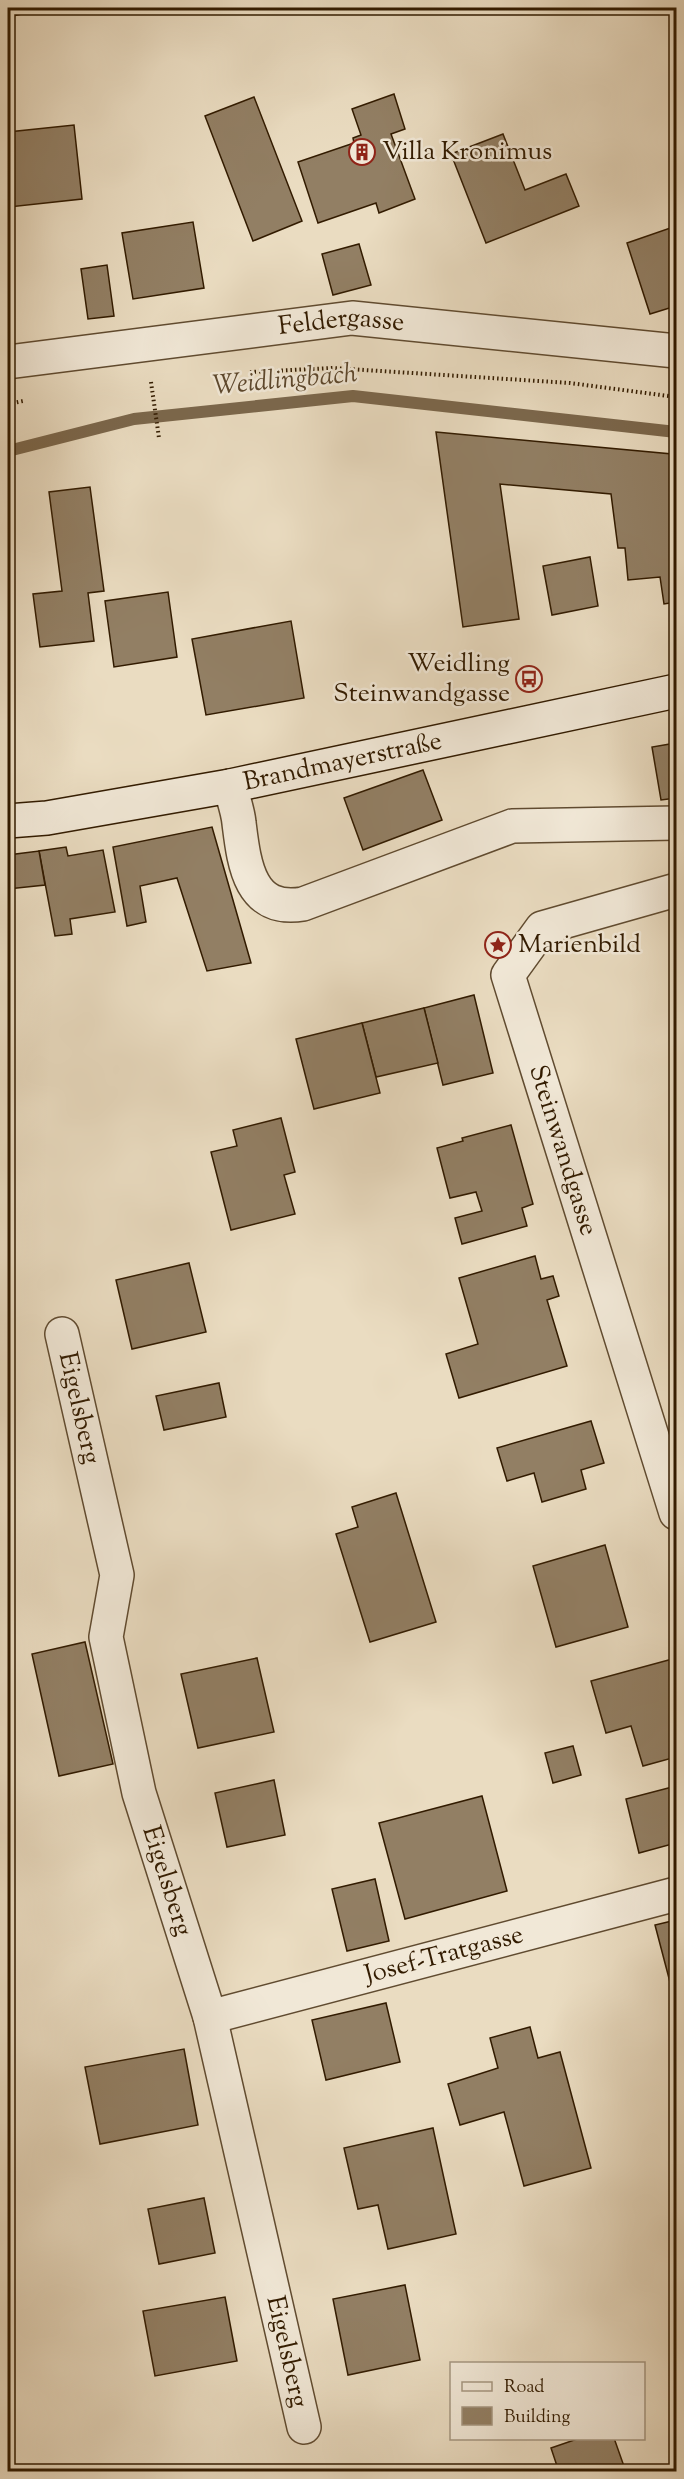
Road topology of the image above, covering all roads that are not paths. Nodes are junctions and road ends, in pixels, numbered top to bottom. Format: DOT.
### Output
graph roads {
  1 [pos="676,351"];
  2 [pos="8,362"];
  3 [pos="676,691"];
  4 [pos="230,786"];
  5 [pos="8,821"];
  6 [pos="676,823"];
  7 [pos="676,890"];
  8 [pos="62,1334"];
  9 [pos="676,1513"];
  10 [pos="676,1894"];
  11 [pos="210,2017"];
  12 [pos="304,2427"];
  1 -- 2 [label="street, Feldergasse"];
  3 -- 4 [label="street, Brandmayerstraße"];
  4 -- 5 [label="street, Brandmayerstraße"];
  4 -- 6 [label="street"];
  7 -- 9 [label="street, Steinwandgasse"];
  8 -- 11 [label="street, Eigelsberg"];
  10 -- 11 [label="street, Josef-Tratgasse"];
  11 -- 12 [label="street, Eigelsberg"];
}
